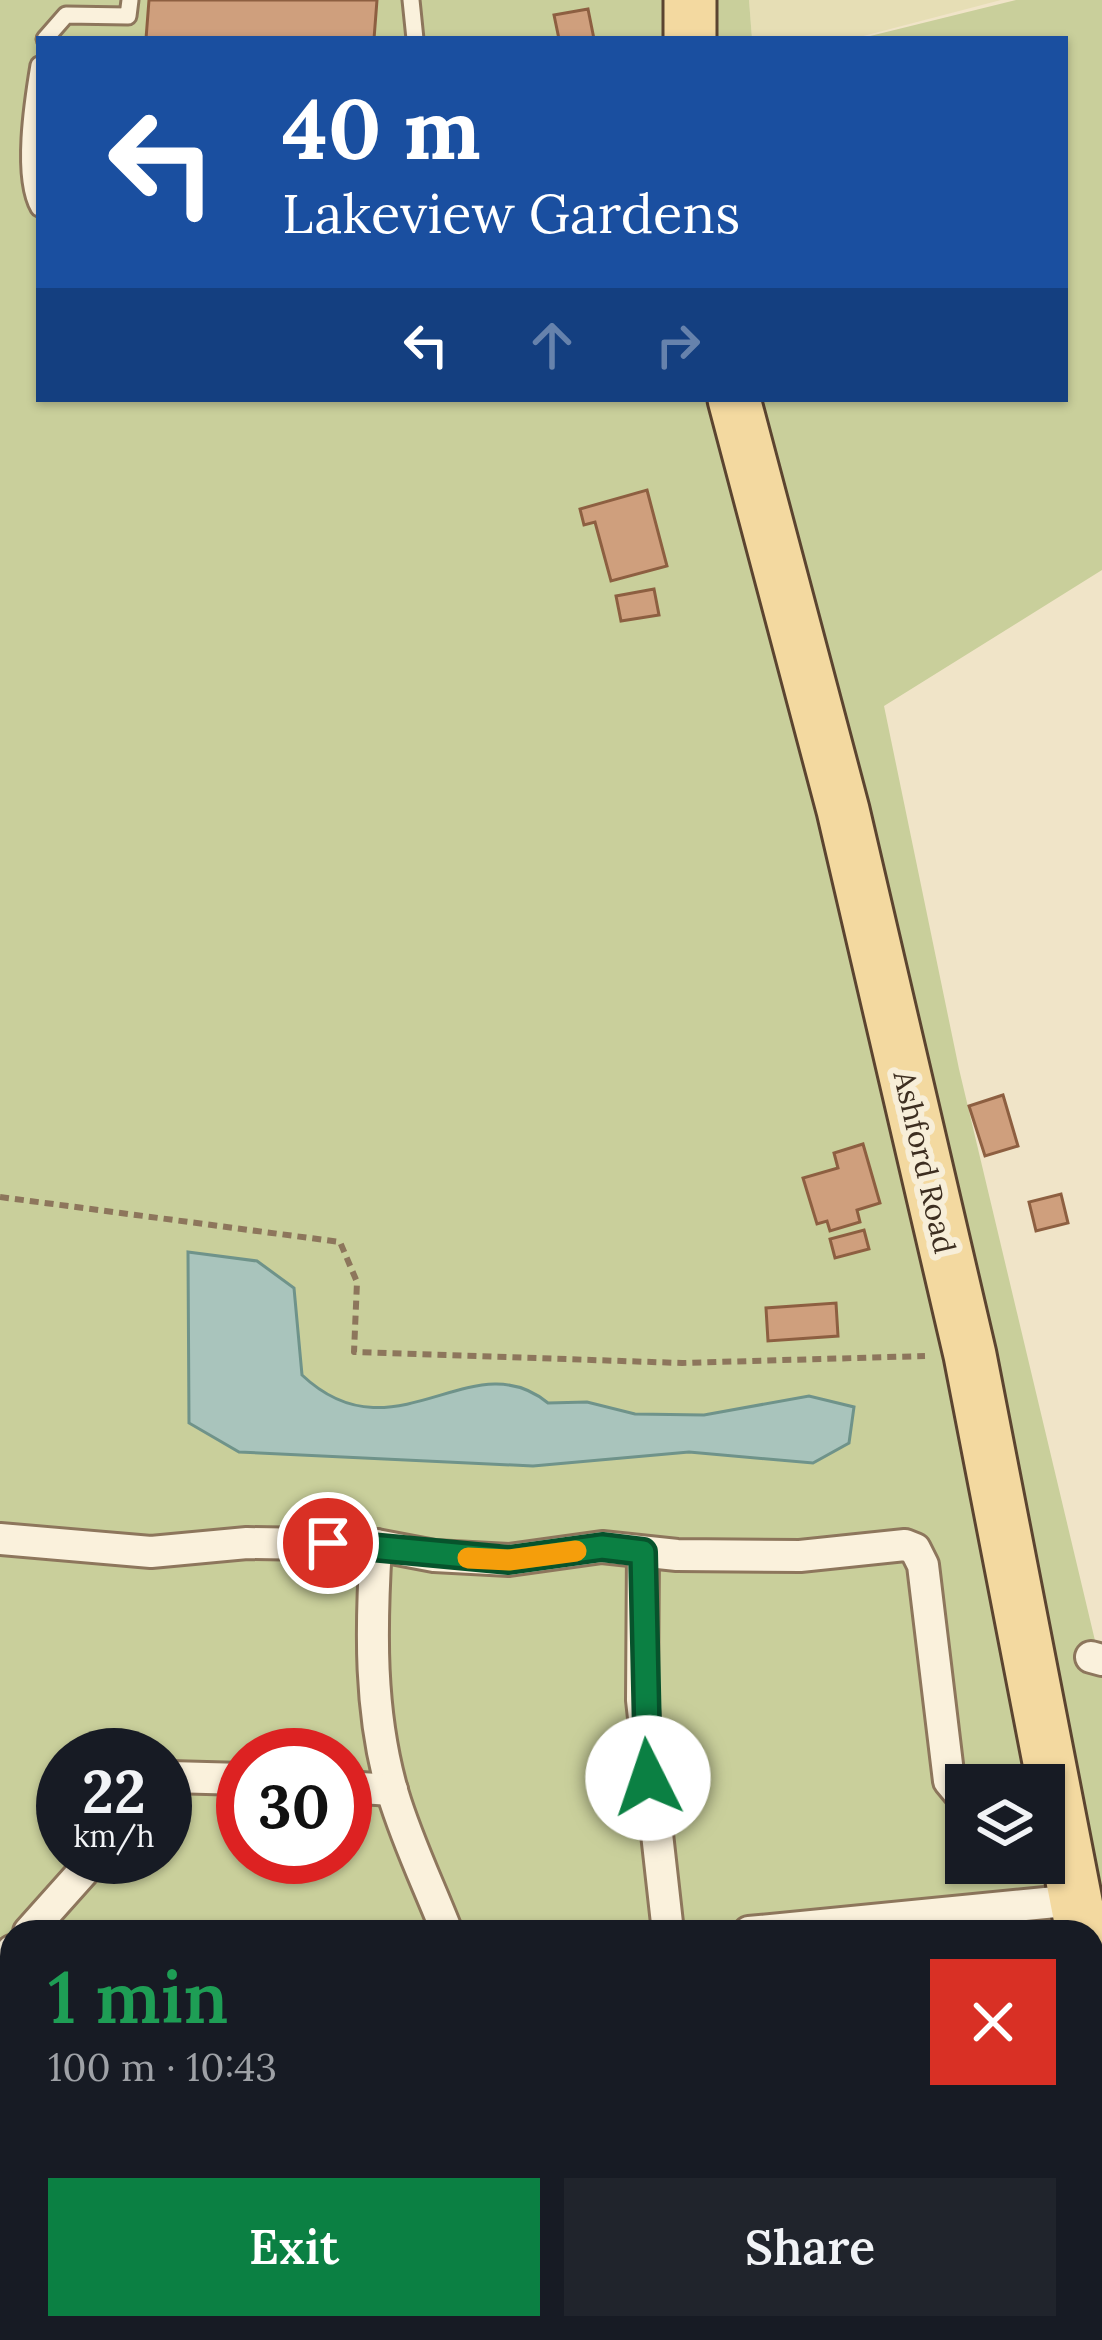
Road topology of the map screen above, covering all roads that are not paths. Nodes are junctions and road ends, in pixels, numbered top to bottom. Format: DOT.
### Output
graph roads {
  1 [pos="130,0"];
  2 [pos="411,0"];
  3 [pos="690,0"];
  4 [pos="48,36"];
  5 [pos="415,36"];
  6 [pos="690,36"];
  7 [pos="36,93"];
  8 [pos="36,204"];
  9 [pos="735,402"];
  10 [pos="0,1539"];
  11 [pos="376,1545"];
  12 [pos="643,1552"];
  13 [pos="947,1764"];
  14 [pos="372,1789"];
  15 [pos="392,1790"];
  16 [pos="72,1884"];
  17 [pos="1079,1916"];
  18 [pos="40,1920"];
  19 [pos="442,1920"];
  20 [pos="667,1920"];
  21 [pos="989,1920"];
  1 -- 4 [label="lane"];
  2 -- 5 [label="lane"];
  3 -- 6 [label="main road"];
  7 -- 8 [label="lane"];
  9 -- 17 [label="main road, Ashford Road"];
  10 -- 11 [label="street"];
  11 -- 12 [label="street"];
  11 -- 15 [label="street"];
  12 -- 13 [label="street"];
  12 -- 20 [label="street"];
  14 -- 15 [label="street"];
  15 -- 19 [label="street"];
  16 -- 18 [label="street"];
  17 -- 21 [label="street"];
}
